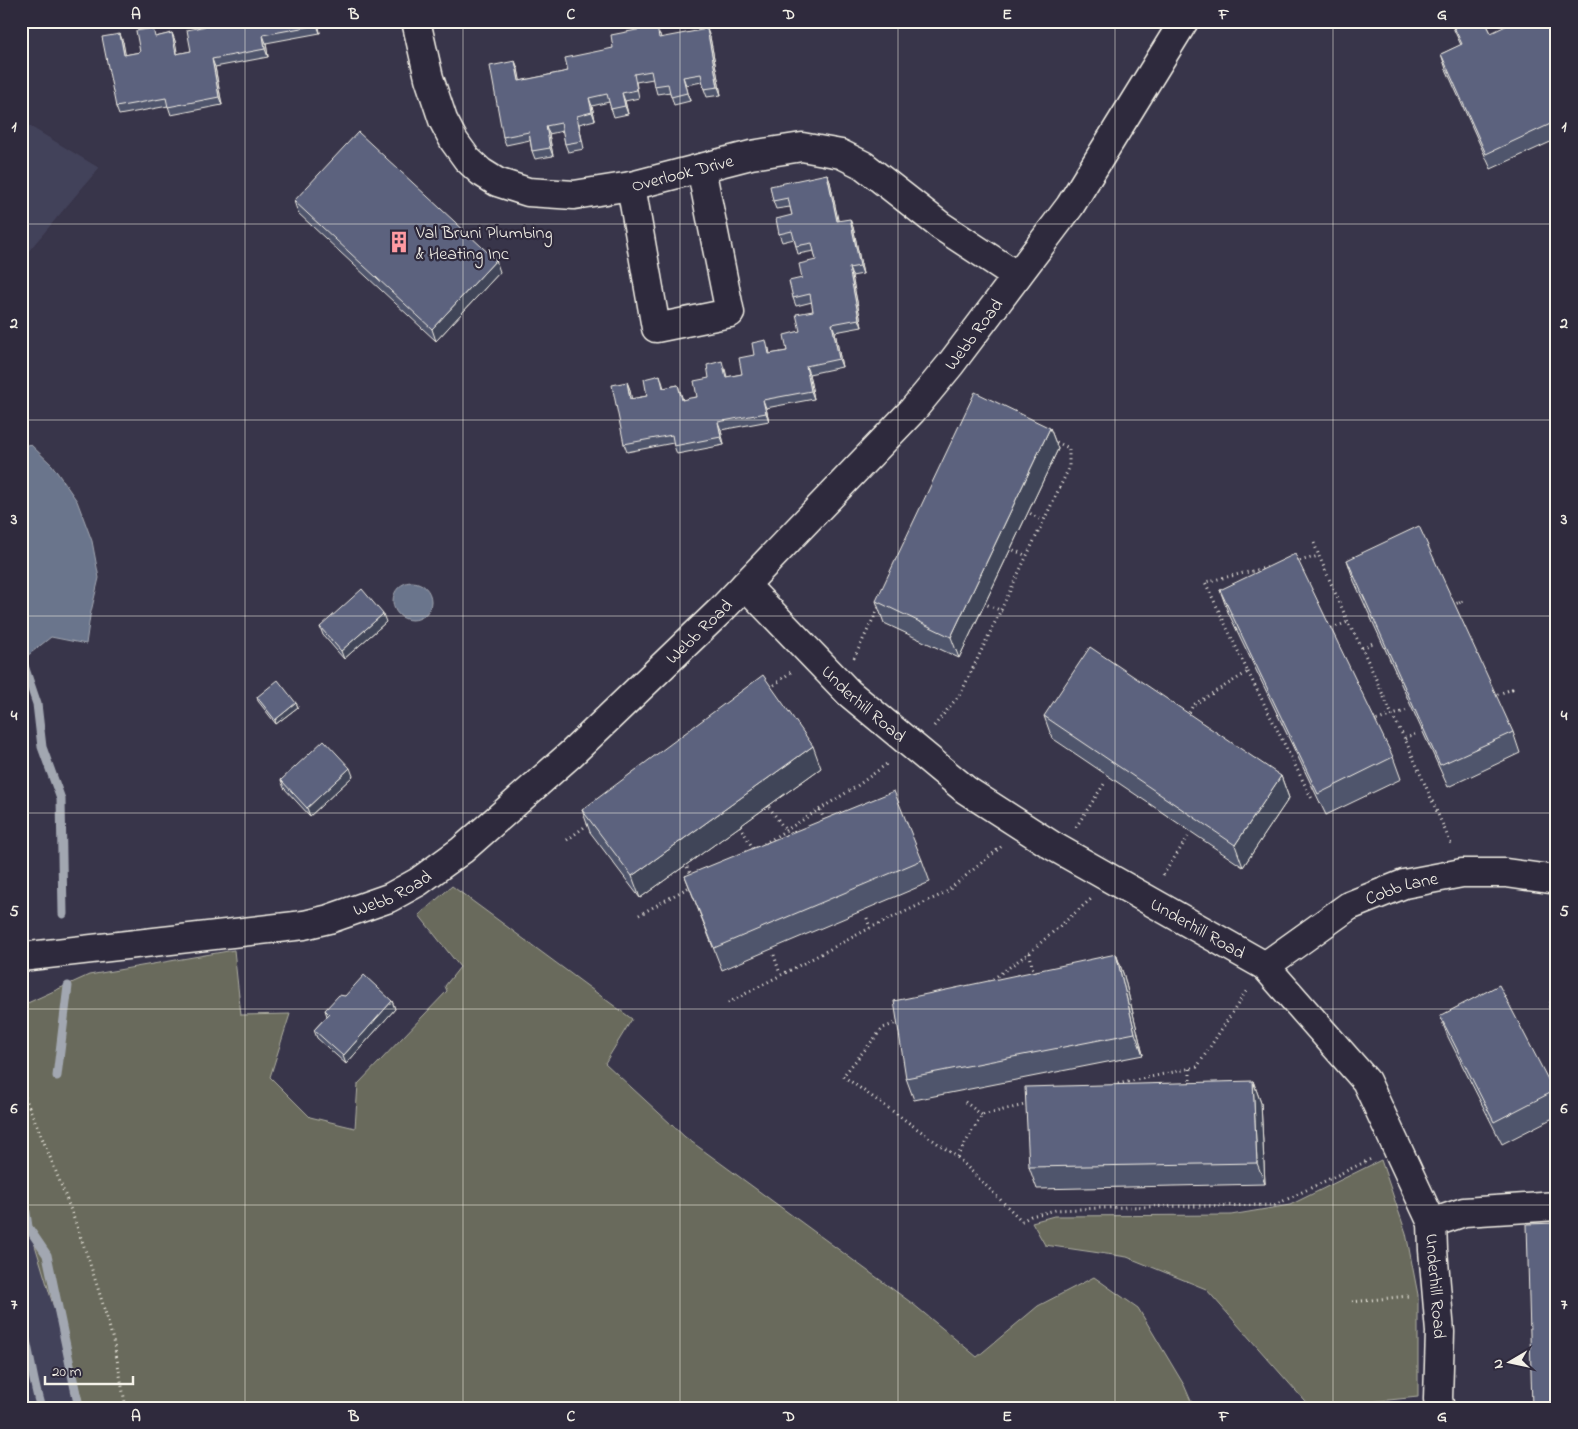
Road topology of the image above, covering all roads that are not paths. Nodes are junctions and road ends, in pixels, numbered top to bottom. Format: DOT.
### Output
graph roads {
  1 [pos="416,21"];
  2 [pos="1184,21"];
  3 [pos="701,168"];
  4 [pos="631,186"];
  5 [pos="1017,276"];
  6 [pos="745,585"];
  7 [pos="1557,880"];
  8 [pos="21,957"];
  9 [pos="1265,966"];
  10 [pos="1557,1206"];
  11 [pos="1432,1223"];
  12 [pos="1440,1408"];
  1 -- 4 [label="street, Overlook Drive"];
  2 -- 5 [label="street, Webb Road"];
  3 -- 4 [label="street, Overlook Drive"];
  3 -- 4 [label="street"];
  3 -- 5 [label="street, Overlook Drive"];
  5 -- 6 [label="street, Webb Road"];
  6 -- 8 [label="street, Webb Road"];
  6 -- 9 [label="street, Underhill Road"];
  7 -- 9 [label="street, Cobb Lane"];
  9 -- 11 [label="street, Underhill Road"];
  10 -- 11 [label="street"];
  11 -- 12 [label="street, Underhill Road"];
}
